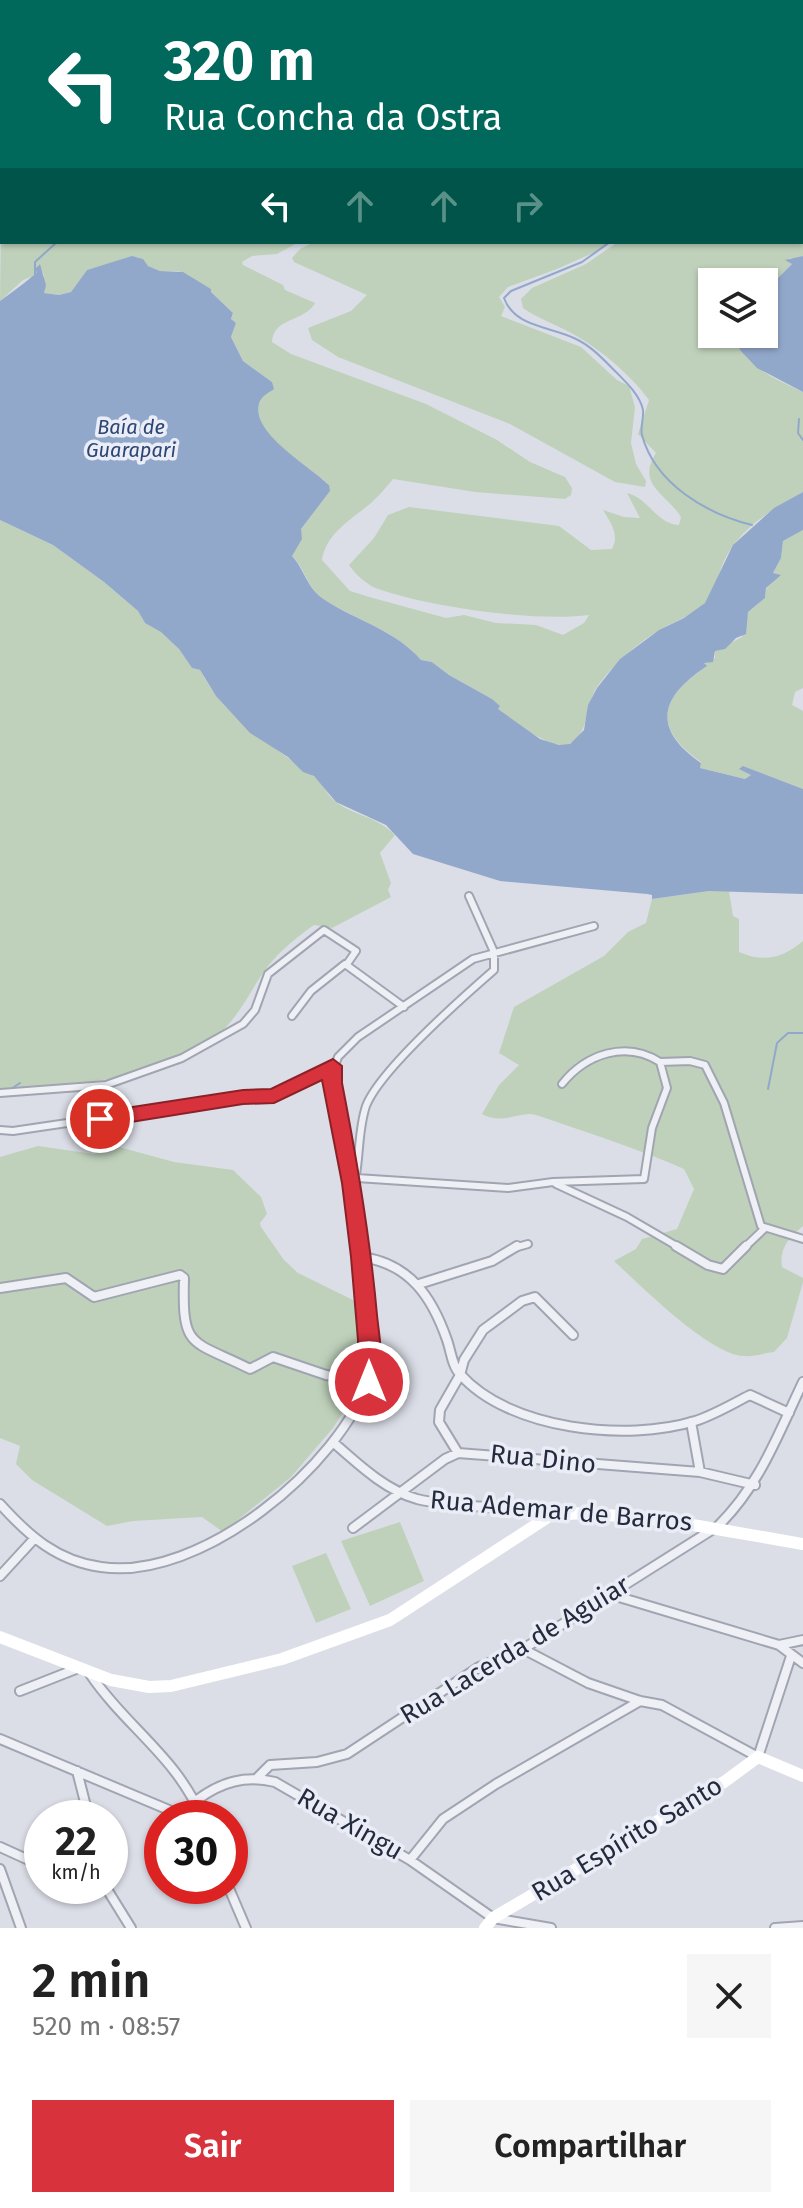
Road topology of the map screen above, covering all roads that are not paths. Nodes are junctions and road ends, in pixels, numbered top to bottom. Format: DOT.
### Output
graph roads {
  1 [pos="469,896"];
  2 [pos="594,926"];
  3 [pos="494,952"];
  4 [pos="347,964"];
  5 [pos="404,1007"];
  6 [pos="292,1016"];
  7 [pos="660,1062"];
  8 [pos="333,1066"];
  9 [pos="562,1084"];
  10 [pos="0,1093"];
  11 [pos="0,1130"];
  12 [pos="354,1180"];
  13 [pos="553,1182"];
  14 [pos="764,1229"];
  15 [pos="803,1239"];
  16 [pos="528,1244"];
  17 [pos="362,1257"];
  18 [pos="419,1284"];
  19 [pos="0,1288"];
  20 [pos="573,1335"];
  21 [pos="460,1375"];
  22 [pos="369,1382"];
  23 [pos="803,1382"];
  24 [pos="799,1397"];
  25 [pos="789,1413"];
  26 [pos="691,1422"];
  27 [pos="334,1443"];
  28 [pos="458,1453"];
  29 [pos="700,1472"];
  30 [pos="755,1485"];
  31 [pos="402,1493"];
  32 [pos="0,1504"];
  33 [pos="548,1515"];
  34 [pos="718,1526"];
  35 [pos="353,1528"];
  36 [pos="34,1539"];
  37 [pos="803,1544"];
  38 [pos="0,1576"];
  39 [pos="609,1594"];
  40 [pos="0,1637"];
  41 [pos="803,1640"];
  42 [pos="779,1645"];
  43 [pos="523,1649"];
  44 [pos="791,1656"];
  45 [pos="803,1663"];
  46 [pos="84,1669"];
  47 [pos="20,1691"];
  48 [pos="640,1701"];
  49 [pos="0,1739"];
  50 [pos="758,1757"];
  51 [pos="77,1771"];
  52 [pos="803,1776"];
  53 [pos="258,1777"];
  54 [pos="84,1800"];
  55 [pos="145,1800"];
  56 [pos="197,1800"];
  57 [pos="0,1847"];
  58 [pos="24,1858"];
  59 [pos="410,1860"];
  60 [pos="0,1869"];
  61 [pos="116,1904"];
  62 [pos="236,1904"];
  63 [pos="489,1923"];
  64 [pos="803,1926"];
  65 [pos="21,1928"];
  66 [pos="131,1928"];
  67 [pos="246,1928"];
  68 [pos="551,1928"];
  69 [pos="775,1928"];
  1 -- 3 [label="street"];
  2 -- 3 [label="street"];
  3 -- 5 [label="street"];
  3 -- 12 [label="street"];
  4 -- 5 [label="street"];
  4 -- 6 [label="street"];
  4 -- 10 [label="street"];
  5 -- 8 [label="street"];
  7 -- 9 [label="street"];
  7 -- 13 [label="street"];
  7 -- 14 [label="street"];
  8 -- 11 [label="street"];
  8 -- 12 [label="street"];
  12 -- 13 [label="street"];
  12 -- 17 [label="street"];
  13 -- 14 [label="street"];
  14 -- 15 [label="street"];
  16 -- 18 [label="street"];
  17 -- 18 [label="street"];
  17 -- 22 [label="street"];
  18 -- 21 [label="street"];
  19 -- 22 [label="street"];
  20 -- 21 [label="street"];
  21 -- 26 [label="street"];
  21 -- 28 [label="street"];
  22 -- 27 [label="street"];
  23 -- 24 [label="street, Rua Lacerda de Aguiar"];
  24 -- 25 [label="street, Rua Lacerda de Aguiar"];
  25 -- 26 [label="street"];
  25 -- 30 [label="street, Rua Lacerda de Aguiar"];
  26 -- 29 [label="street"];
  27 -- 31 [label="street, Rua Ademar de Barros"];
  27 -- 36 [label="street"];
  28 -- 29 [label="street, Rua Dino"];
  28 -- 31 [label="street, Rua Dino"];
  29 -- 30 [label="street, Rua Dino"];
  30 -- 34 [label="street, Rua Lacerda de Aguiar"];
  31 -- 33 [label="street, Rua Ademar de Barros"];
  31 -- 35 [label="street, Rua Dino"];
  32 -- 36 [label="street"];
  33 -- 34 [label="street, Rua Ademar de Barros"];
  33 -- 46 [label="street"];
  34 -- 37 [label="street, Rua Ademar de Barros"];
  34 -- 39 [label="street, Rua Lacerda de Aguiar"];
  36 -- 38 [label="street"];
  39 -- 42 [label="street"];
  39 -- 43 [label="street, Rua Lacerda de Aguiar"];
  40 -- 46 [label="street"];
  41 -- 42 [label="street"];
  42 -- 44 [label="street"];
  43 -- 48 [label="street"];
  43 -- 53 [label="street, Rua Lacerda de Aguiar"];
  44 -- 45 [label="street"];
  44 -- 50 [label="street"];
  46 -- 47 [label="street"];
  46 -- 56 [label="street"];
  48 -- 50 [label="street"];
  48 -- 59 [label="street"];
  49 -- 51 [label="street"];
  50 -- 52 [label="street"];
  50 -- 63 [label="street, Rua Espírito Santo"];
  51 -- 54 [label="street"];
  51 -- 55 [label="street"];
  53 -- 56 [label="street"];
  53 -- 59 [label="street, Rua Xingu"];
  57 -- 58 [label="street"];
  59 -- 63 [label="street, Rua Xingu"];
  60 -- 65 [label="street"];
  61 -- 66 [label="street"];
  62 -- 67 [label="street"];
  63 -- 68 [label="street"];
  64 -- 69 [label="street"];
}
